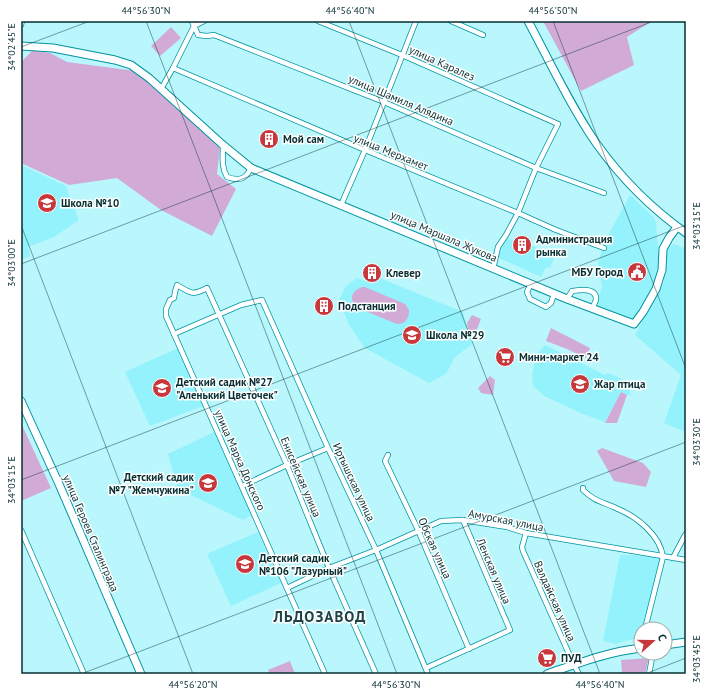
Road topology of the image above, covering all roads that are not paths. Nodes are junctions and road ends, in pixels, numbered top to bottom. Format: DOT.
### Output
graph roads {
  1 [pos="22,21"];
  2 [pos="204,21"];
  3 [pos="318,21"];
  4 [pos="416,21"];
  5 [pos="451,21"];
  6 [pos="528,21"];
  7 [pos="193,23"];
  8 [pos="21,25"];
  9 [pos="483,35"];
  10 [pos="21,46"];
  11 [pos="402,55"];
  12 [pos="173,68"];
  13 [pos="161,90"];
  14 [pos="384,102"];
  15 [pos="223,145"];
  16 [pos="365,150"];
  17 [pos="249,166"];
  18 [pos="536,168"];
  19 [pos="604,194"];
  20 [pos="341,205"];
  21 [pos="518,213"];
  22 [pos="677,227"];
  23 [pos="686,233"];
  24 [pos="604,248"];
  25 [pos="493,269"];
  26 [pos="531,284"];
  27 [pos="207,288"];
  28 [pos="554,294"];
  29 [pos="567,299"];
  30 [pos="592,309"];
  31 [pos="218,314"];
  32 [pos="174,334"];
  33 [pos="21,401"];
  34 [pos="328,448"];
  35 [pos="388,455"];
  36 [pos="287,465"];
  37 [pos="242,486"];
  38 [pos="583,488"];
  39 [pos="463,520"];
  40 [pos="21,530"];
  41 [pos="418,530"];
  42 [pos="526,534"];
  43 [pos="686,534"];
  44 [pos="376,550"];
  45 [pos="663,557"];
  46 [pos="673,558"];
  47 [pos="686,560"];
  48 [pos="329,568"];
  49 [pos="287,588"];
  50 [pos="647,621"];
  51 [pos="686,642"];
  52 [pos="673,644"];
  53 [pos="469,649"];
  54 [pos="633,649"];
  55 [pos="651,661"];
  56 [pos="574,665"];
  57 [pos="426,668"];
  58 [pos="84,674"];
  59 [pos="141,674"];
  60 [pos="325,674"];
  61 [pos="376,674"];
  62 [pos="428,674"];
  63 [pos="548,674"];
  64 [pos="579,674"];
  65 [pos="649,674"];
  1 -- 8 [label="street"];
  2 -- 7 [label="street"];
  3 -- 11 [label="street, улица Каралез"];
  4 -- 11 [label="street"];
  5 -- 9 [label="street"];
  6 -- 22 [label="street"];
  7 -- 12 [label="street"];
  7 -- 14 [label="street, улица Шамиля Алядина"];
  10 -- 13 [label="street, улица Маршала Жукова"];
  11 -- 14 [label="street"];
  11 -- 18 [label="street, улица Каралез"];
  12 -- 13 [label="street"];
  12 -- 16 [label="street, улица Мерхамет"];
  13 -- 15 [label="street, улица Маршала Жукова"];
  14 -- 16 [label="street"];
  14 -- 18 [label="street, улица Шамиля Алядина"];
  15 -- 17 [label="street, улица Маршала Жукова"];
  15 -- 17 [label="street"];
  16 -- 20 [label="street"];
  16 -- 21 [label="street, улица Мерхамет"];
  17 -- 20 [label="street, улица Маршала Жукова"];
  18 -- 19 [label="street, улица Шамиля Алядина"];
  18 -- 21 [label="street"];
  20 -- 25 [label="street, улица Маршала Жукова"];
  21 -- 24 [label="street, улица Мерхамет"];
  21 -- 25 [label="street"];
  22 -- 23 [label="street"];
  22 -- 30 [label="street, улица Маршала Жукова"];
  25 -- 26 [label="street, улица Маршала Жукова"];
  26 -- 28 [label="street, улица Маршала Жукова"];
  26 -- 28 [label="street"];
  27 -- 31 [label="street, Енисейская улица"];
  27 -- 32 [label="street, улица Марка Донского"];
  28 -- 29 [label="street, улица Маршала Жукова"];
  29 -- 30 [label="street, улица Маршала Жукова"];
  29 -- 30 [label="street"];
  31 -- 32 [label="street"];
  31 -- 34 [label="street, Иртышская улица"];
  31 -- 36 [label="street, Енисейская улица"];
  32 -- 37 [label="street, улица Марка Донского"];
  33 -- 59 [label="street, улица Героев Сталинграда"];
  34 -- 36 [label="street"];
  34 -- 44 [label="street, Иртышская улица"];
  35 -- 41 [label="street, Обская улица"];
  36 -- 37 [label="street"];
  36 -- 48 [label="street, Енисейская улица"];
  37 -- 49 [label="street, улица Марка Донского"];
  38 -- 45 [label="street"];
  39 -- 41 [label="street, Амурская улица"];
  39 -- 42 [label="street, Амурская улица"];
  39 -- 53 [label="street, Ленская улица"];
  40 -- 58 [label="street"];
  41 -- 44 [label="street, Амурская улица"];
  41 -- 53 [label="street, Обская улица"];
  42 -- 45 [label="street, Амурская улица"];
  42 -- 56 [label="street, Валдайская улица"];
  43 -- 46 [label="street"];
  44 -- 48 [label="street, Амурская улица"];
  44 -- 57 [label="street, Иртышская улица"];
  45 -- 46 [label="street, Амурская улица"];
  45 -- 50 [label="street"];
  46 -- 47 [label="street, Амурская улица"];
  48 -- 49 [label="street, Амурская улица"];
  48 -- 61 [label="street, Енисейская улица"];
  49 -- 60 [label="street, улица Марка Донского"];
  51 -- 52 [label="street"];
  53 -- 57 [label="street"];
  54 -- 56 [label="street"];
  55 -- 65 [label="street"];
  56 -- 63 [label="street"];
  56 -- 64 [label="street, Валдайская улица"];
  57 -- 62 [label="street, Иртышская улица"];
}
